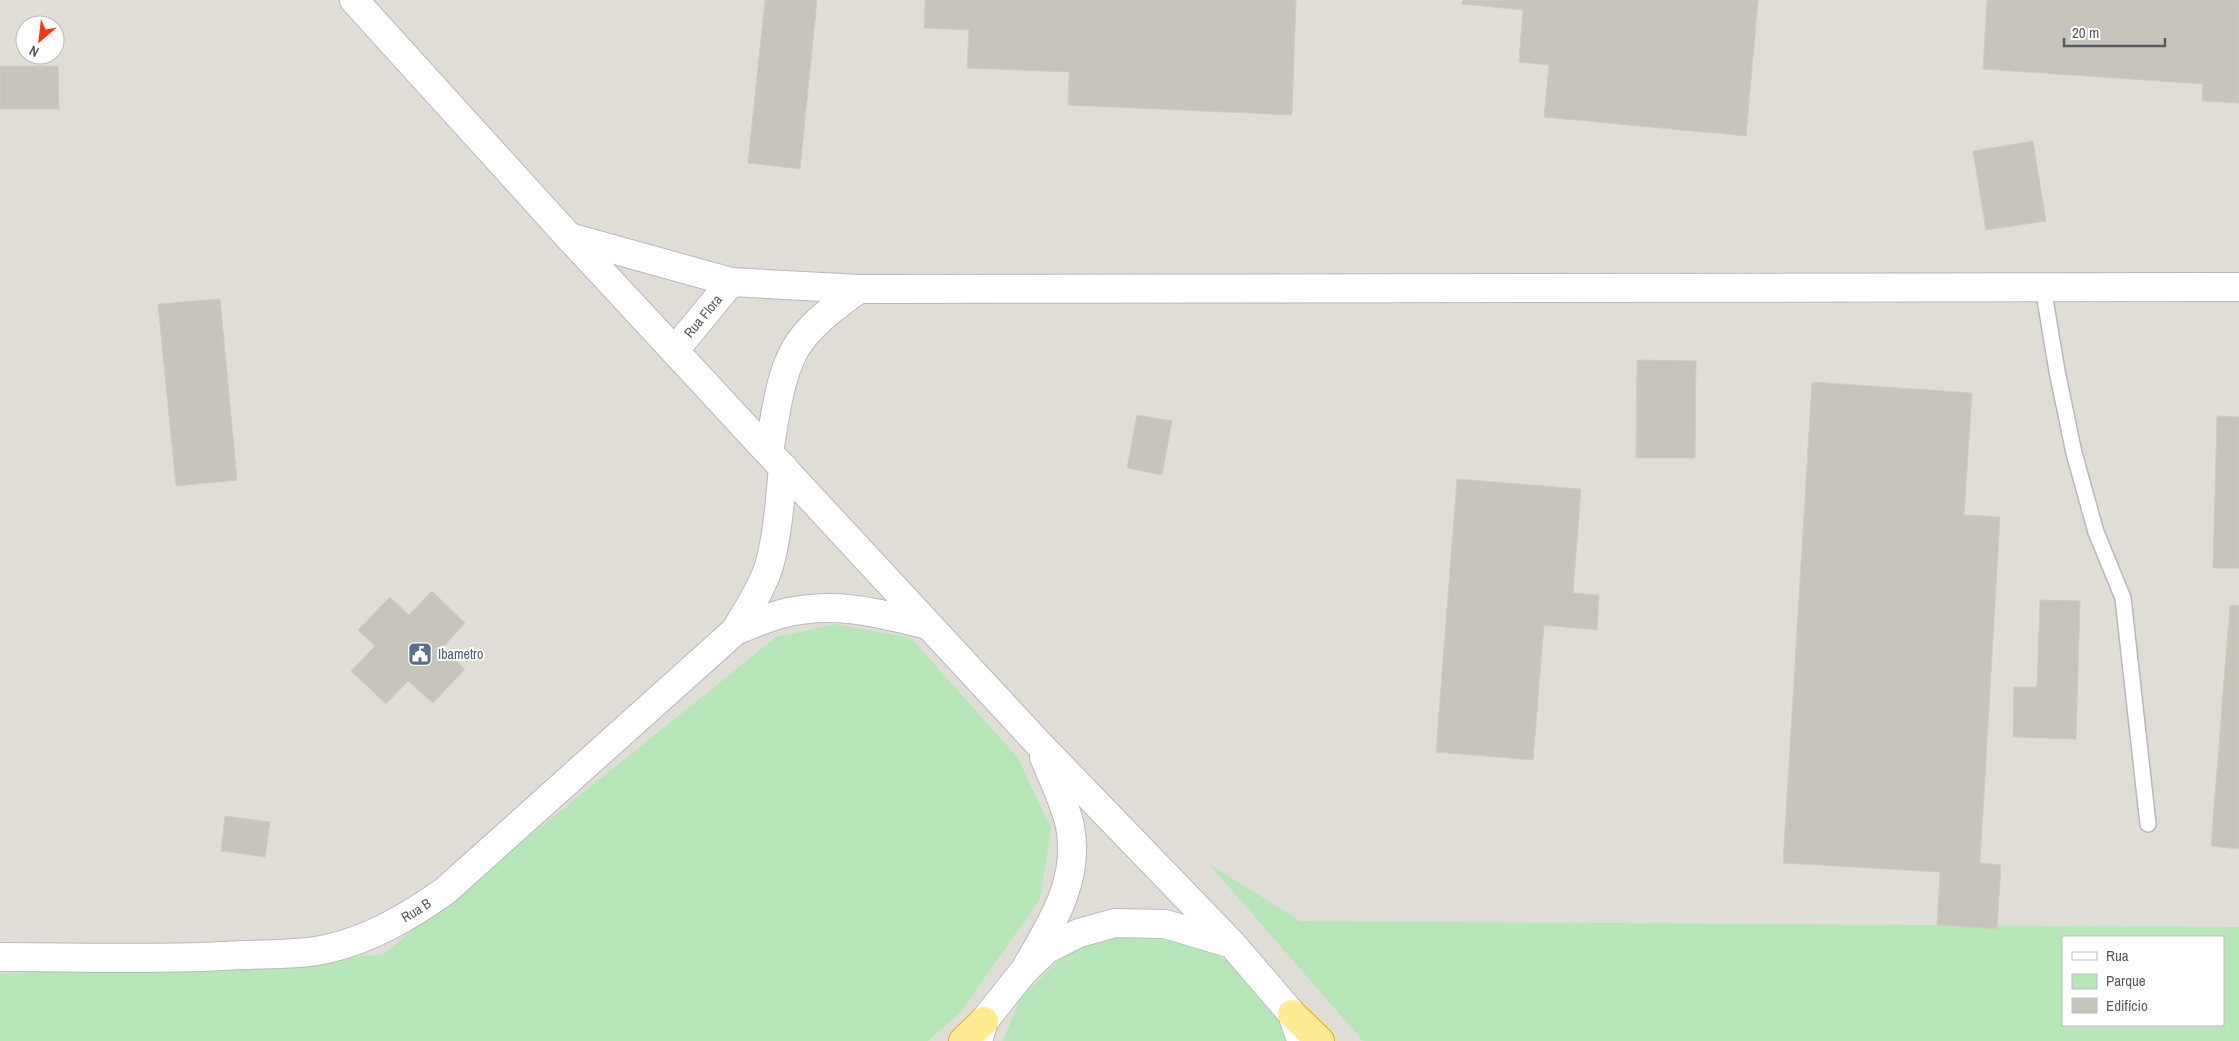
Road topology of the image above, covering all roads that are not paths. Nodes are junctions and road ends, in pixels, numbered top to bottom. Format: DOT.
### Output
graph roads {
  1 [pos="354,0"];
  2 [pos="569,237"];
  3 [pos="730,282"];
  4 [pos="2043,287"];
  5 [pos="2239,287"];
  6 [pos="859,289"];
  7 [pos="675,350"];
  8 [pos="776,459"];
  9 [pos="928,625"];
  10 [pos="735,631"];
  11 [pos="1037,742"];
  12 [pos="2148,824"];
  13 [pos="1232,944"];
  14 [pos="0,957"];
  15 [pos="1023,972"];
  16 [pos="1292,1014"];
  17 [pos="981,1031"];
  18 [pos="963,1041"];
  19 [pos="1301,1041"];
  20 [pos="1320,1041"];
  1 -- 2 [label="street"];
  2 -- 3 [label="street"];
  2 -- 7 [label="street"];
  3 -- 6 [label="street"];
  3 -- 7 [label="street, Rua Flora"];
  4 -- 5 [label="street"];
  4 -- 6 [label="street"];
  4 -- 12 [label="lane"];
  6 -- 8 [label="street"];
  7 -- 8 [label="street"];
  8 -- 9 [label="street"];
  8 -- 10 [label="street"];
  9 -- 10 [label="street"];
  9 -- 11 [label="street"];
  10 -- 14 [label="street, Rua B"];
  11 -- 13 [label="street"];
  11 -- 15 [label="street"];
  13 -- 15 [label="street"];
  13 -- 16 [label="street"];
  15 -- 17 [label="street"];
  16 -- 19 [label="street"];
  16 -- 20 [label="highway"];
  17 -- 18 [label="highway"];
}
